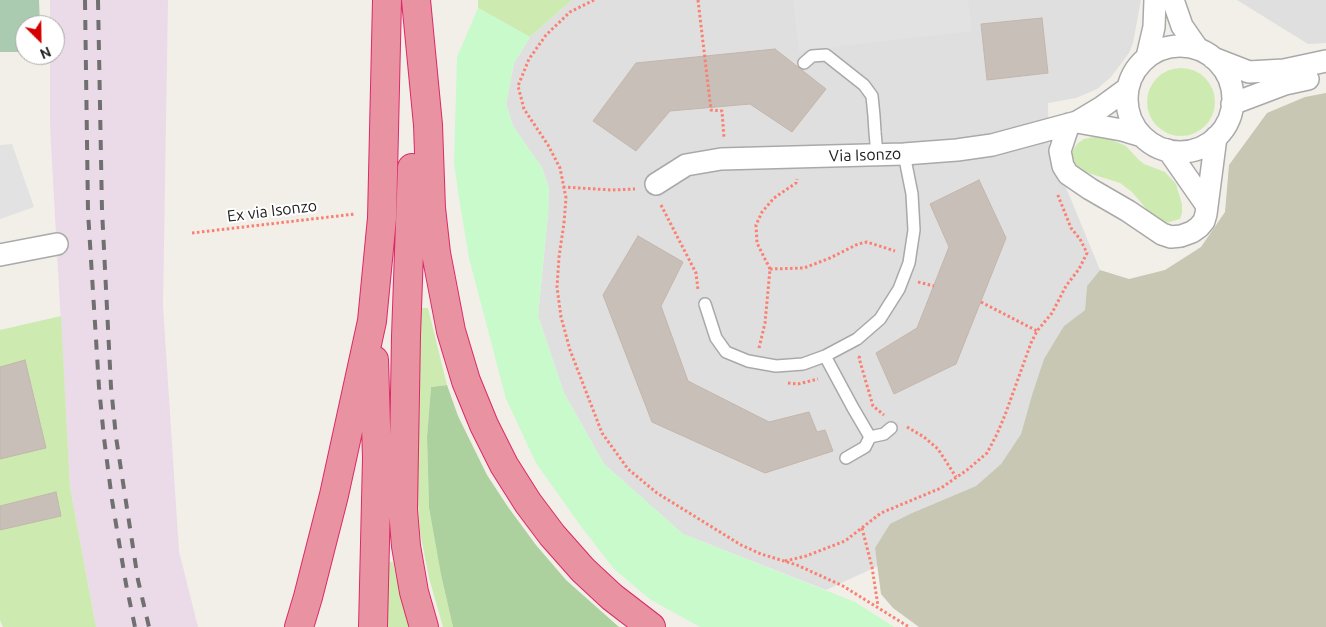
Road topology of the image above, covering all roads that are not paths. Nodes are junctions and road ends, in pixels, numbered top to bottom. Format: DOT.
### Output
graph roads {
  1 [pos="387,0"];
  2 [pos="415,0"];
  3 [pos="1155,0"];
  4 [pos="1173,0"];
  5 [pos="1206,53"];
  6 [pos="1147,57"];
  7 [pos="1326,61"];
  8 [pos="804,63"];
  9 [pos="1326,76"];
  10 [pos="1128,88"];
  11 [pos="1232,104"];
  12 [pos="1073,123"];
  13 [pos="1142,136"];
  14 [pos="1216,137"];
  15 [pos="1168,150"];
  16 [pos="904,154"];
  17 [pos="877,155"];
  18 [pos="658,193"];
  19 [pos="1207,210"];
  20 [pos="57,244"];
  21 [pos="0,255"];
  22 [pos="705,304"];
  23 [pos="372,321"];
  24 [pos="825,356"];
  25 [pos="894,423"];
  26 [pos="870,437"];
  27 [pos="846,458"];
  28 [pos="299,627"];
  29 [pos="373,627"];
  30 [pos="424,627"];
  31 [pos="651,627"];
  1 -- 23 [label="highway"];
  2 -- 30 [label="highway"];
  2 -- 31 [label="highway"];
  3 -- 6 [label="street"];
  4 -- 5 [label="street"];
  5 -- 6 [label="street"];
  5 -- 7 [label="street"];
  5 -- 11 [label="street"];
  6 -- 10 [label="street"];
  8 -- 17 [label="lane"];
  9 -- 11 [label="street"];
  10 -- 12 [label="street"];
  10 -- 13 [label="street"];
  11 -- 14 [label="street"];
  12 -- 13 [label="street"];
  12 -- 16 [label="street, Via Isonzo"];
  12 -- 19 [label="street"];
  13 -- 15 [label="street"];
  14 -- 15 [label="street"];
  14 -- 19 [label="street"];
  15 -- 19 [label="street"];
  16 -- 17 [label="street, Via Isonzo"];
  16 -- 24 [label="lane"];
  17 -- 18 [label="street, Via Isonzo"];
  20 -- 21 [label="street"];
  22 -- 24 [label="lane"];
  23 -- 28 [label="highway"];
  23 -- 29 [label="highway"];
  24 -- 26 [label="lane"];
  25 -- 26 [label="lane"];
  26 -- 27 [label="lane"];
}
